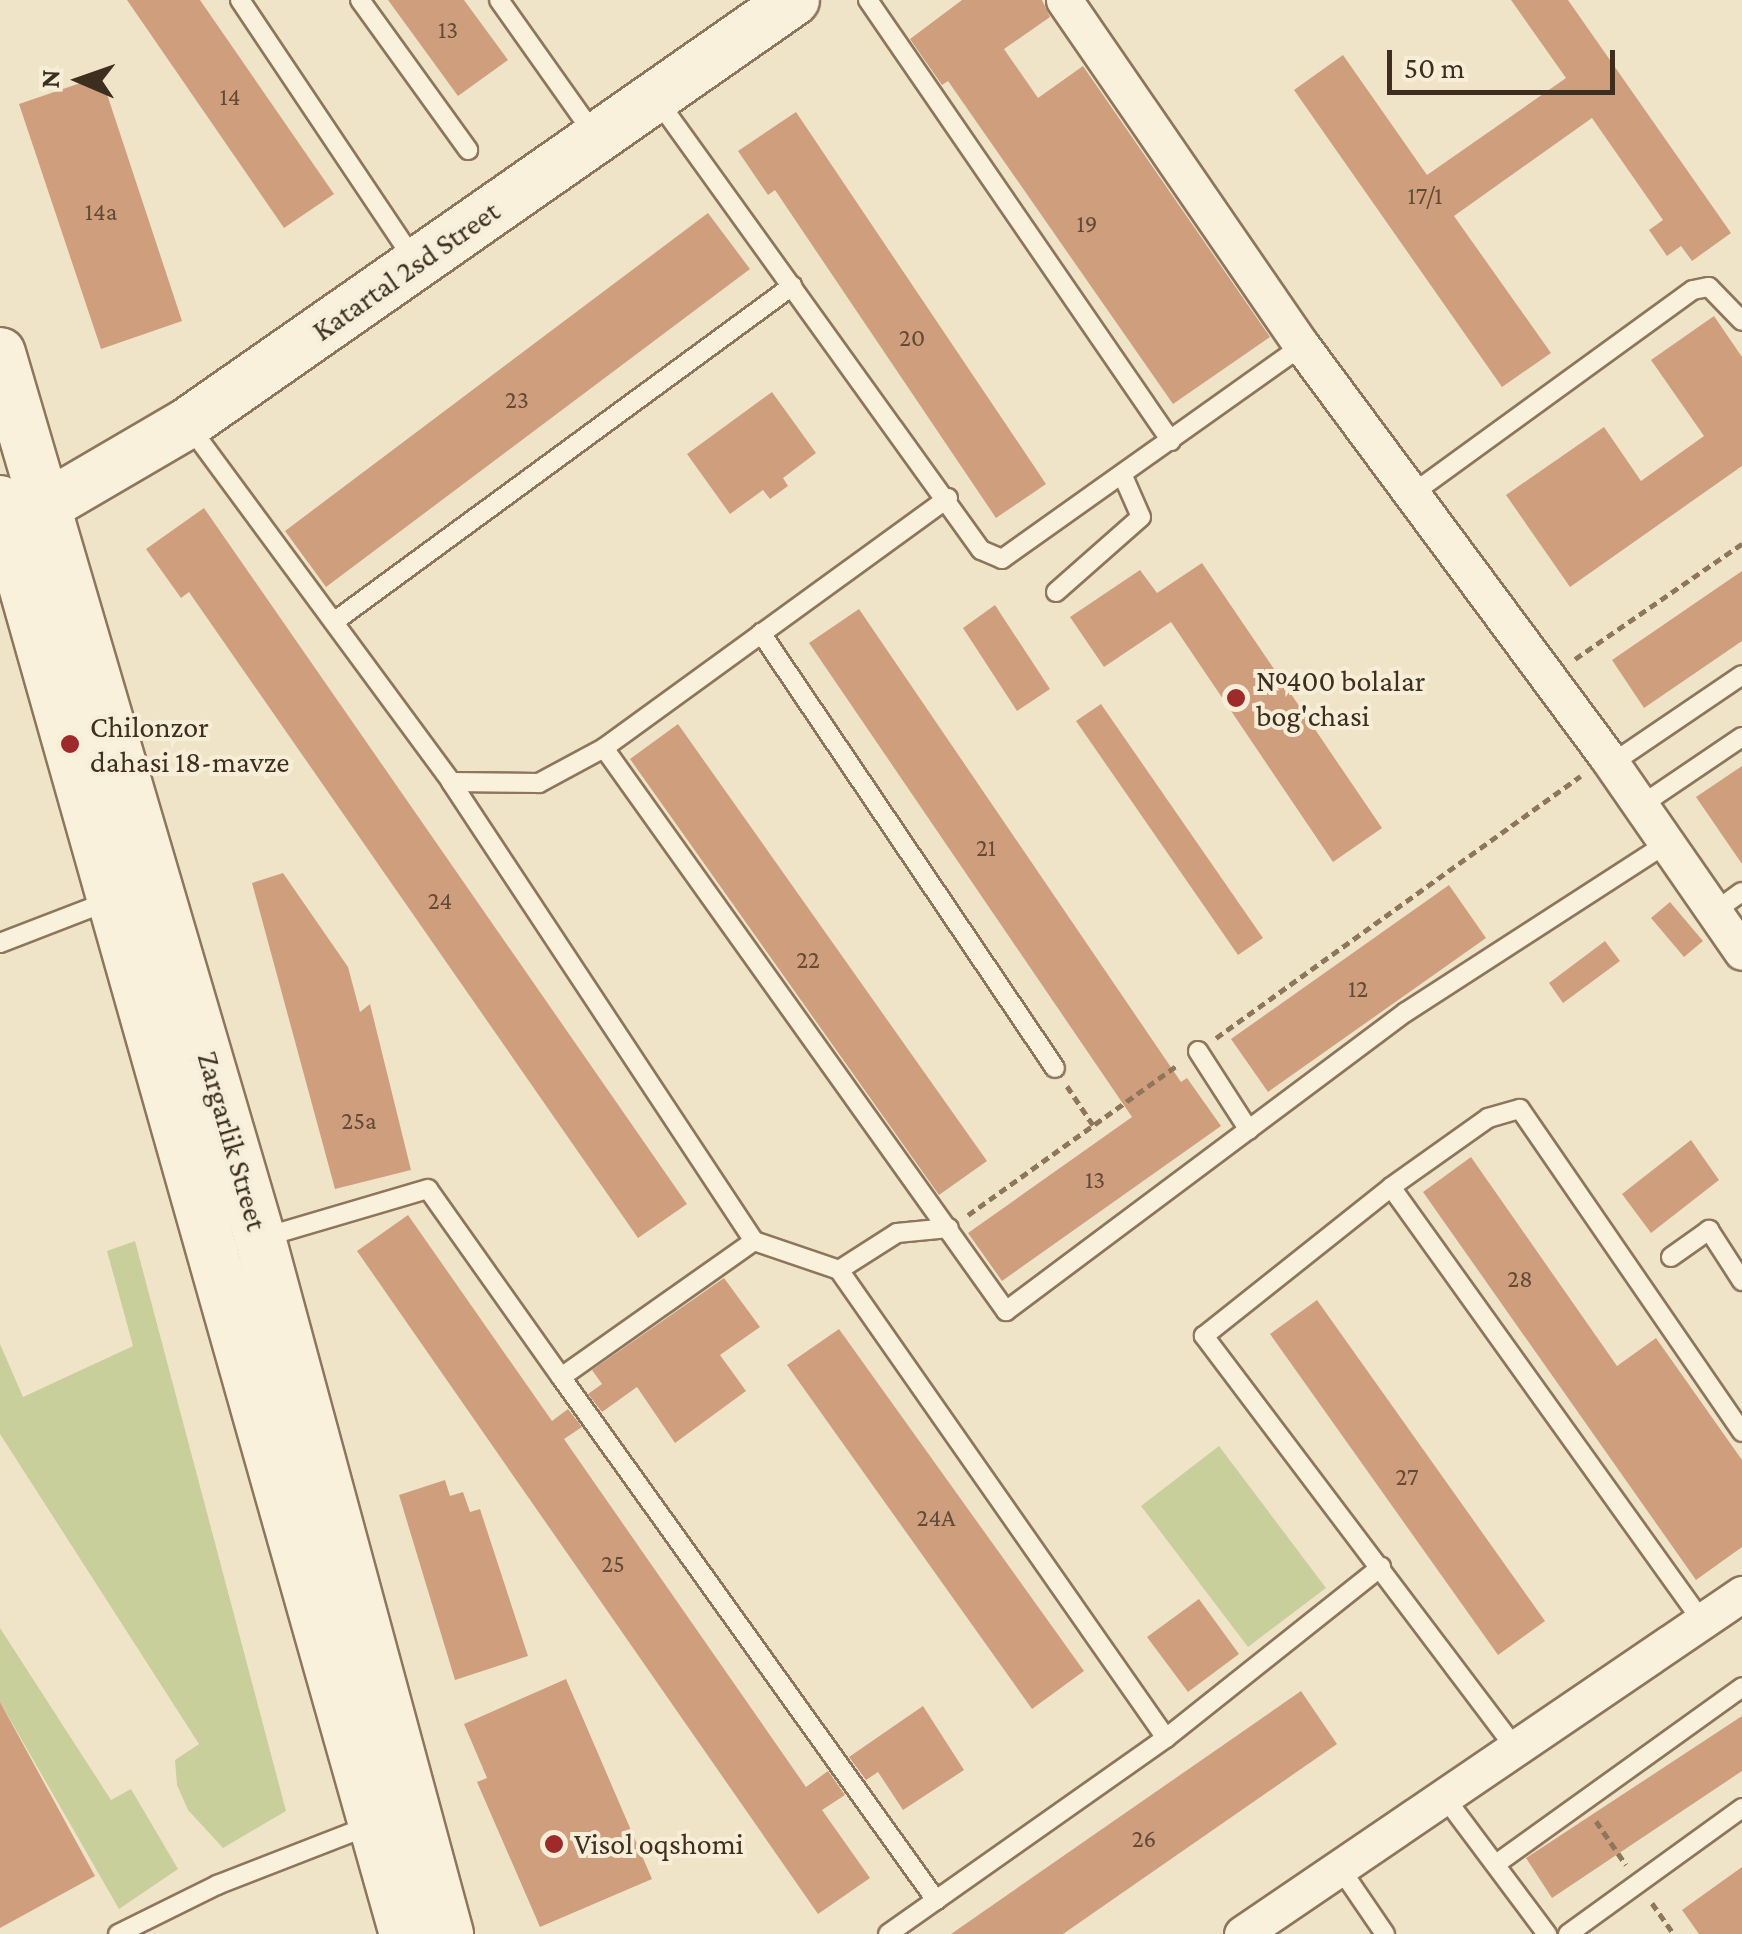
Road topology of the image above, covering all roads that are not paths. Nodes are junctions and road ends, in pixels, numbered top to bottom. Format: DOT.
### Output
graph roads {
  1 [pos="240,0"];
  2 [pos="360,0"];
  3 [pos="499,0"];
  4 [pos="794,0"];
  5 [pos="868,0"];
  6 [pos="1064,0"];
  7 [pos="655,96"];
  8 [pos="596,138"];
  9 [pos="468,150"];
  10 [pos="417,263"];
  11 [pos="792,286"];
  12 [pos="1742,320"];
  13 [pos="1302,346"];
  14 [pos="0,353"];
  15 [pos="188,423"];
  16 [pos="1171,441"];
  17 [pos="1123,476"];
  18 [pos="1412,494"];
  19 [pos="948,498"];
  20 [pos="10,522"];
  21 [pos="1056,592"];
  22 [pos="335,621"];
  23 [pos="762,632"];
  24 [pos="1742,675"];
  25 [pos="1742,737"];
  26 [pos="604,748"];
  27 [pos="1609,761"];
  28 [pos="452,782"];
  29 [pos="1640,806"];
  30 [pos="1666,844"];
  31 [pos="114,900"];
  32 [pos="1728,902"];
  33 [pos="0,943"];
  34 [pos="1742,952"];
  35 [pos="1198,1051"];
  36 [pos="1054,1068"];
  37 [pos="1248,1130"];
  38 [pos="1391,1187"];
  39 [pos="950,1228"];
  40 [pos="260,1238"];
  41 [pos="754,1241"];
  42 [pos="1671,1257"];
  43 [pos="839,1270"];
  44 [pos="1742,1281"];
  45 [pos="561,1377"];
  46 [pos="1734,1405"];
  47 [pos="1742,1432"];
  48 [pos="1381,1567"];
  49 [pos="1742,1594"];
  50 [pos="1702,1622"];
  51 [pos="1742,1686"];
  52 [pos="1166,1738"];
  53 [pos="1513,1745"];
  54 [pos="1442,1795"];
  55 [pos="1742,1808"];
  56 [pos="395,1817"];
  57 [pos="1496,1864"];
  58 [pos="1340,1868"];
  59 [pos="936,1900"];
  60 [pos="118,1934"];
  61 [pos="405,1934"];
  62 [pos="448,1934"];
  63 [pos="888,1934"];
  64 [pos="1242,1934"];
  65 [pos="1386,1934"];
  66 [pos="1547,1934"];
  67 [pos="1568,1934"];
  1 -- 10 [label="lane"];
  2 -- 9 [label="lane"];
  3 -- 8 [label="lane"];
  4 -- 7 [label="main road, Katartal 2sd Street"];
  5 -- 16 [label="lane"];
  6 -- 13 [label="street"];
  7 -- 8 [label="main road, Katartal 2sd Street"];
  7 -- 11 [label="lane"];
  8 -- 10 [label="main road, Katartal 2sd Street"];
  10 -- 15 [label="main road, Katartal 2sd Street"];
  11 -- 19 [label="lane"];
  11 -- 22 [label="lane"];
  12 -- 18 [label="lane"];
  13 -- 16 [label="lane"];
  13 -- 18 [label="street"];
  14 -- 20 [label="main road, Zargarlik Street"];
  15 -- 20 [label="main road, Katartal 2sd Street"];
  15 -- 22 [label="lane"];
  16 -- 17 [label="lane"];
  17 -- 19 [label="lane"];
  17 -- 21 [label="lane"];
  18 -- 27 [label="street"];
  19 -- 23 [label="lane"];
  20 -- 31 [label="main road, Zargarlik Street"];
  20 -- 40 [label="main road, Zargarlik Street"];
  22 -- 28 [label="lane"];
  23 -- 26 [label="lane"];
  23 -- 36 [label="lane"];
  24 -- 27 [label="lane"];
  25 -- 29 [label="lane"];
  26 -- 28 [label="lane"];
  26 -- 39 [label="lane"];
  27 -- 29 [label="street"];
  28 -- 41 [label="lane"];
  29 -- 30 [label="street"];
  30 -- 32 [label="street"];
  30 -- 37 [label="lane"];
  31 -- 33 [label="lane"];
  31 -- 56 [label="main road, Zargarlik Street"];
  32 -- 34 [label="street"];
  35 -- 37 [label="lane"];
  37 -- 39 [label="lane"];
  38 -- 46 [label="lane"];
  38 -- 48 [label="lane"];
  38 -- 50 [label="lane"];
  39 -- 43 [label="lane"];
  40 -- 45 [label="lane"];
  40 -- 56 [label="main road, Zargarlik Street"];
  41 -- 43 [label="lane"];
  41 -- 45 [label="lane"];
  42 -- 44 [label="lane"];
  43 -- 52 [label="lane"];
  45 -- 59 [label="lane"];
  46 -- 47 [label="lane"];
  48 -- 52 [label="lane"];
  48 -- 53 [label="lane"];
  49 -- 50 [label="street"];
  50 -- 53 [label="street"];
  51 -- 57 [label="lane"];
  52 -- 59 [label="lane"];
  53 -- 54 [label="street"];
  54 -- 57 [label="lane"];
  54 -- 58 [label="street"];
  55 -- 67 [label="lane"];
  56 -- 60 [label="lane"];
  56 -- 61 [label="main road, Zargarlik Street"];
  56 -- 62 [label="main road, Zargarlik Street"];
  57 -- 66 [label="lane"];
  58 -- 64 [label="street"];
  58 -- 65 [label="lane"];
  59 -- 63 [label="lane"];
}
